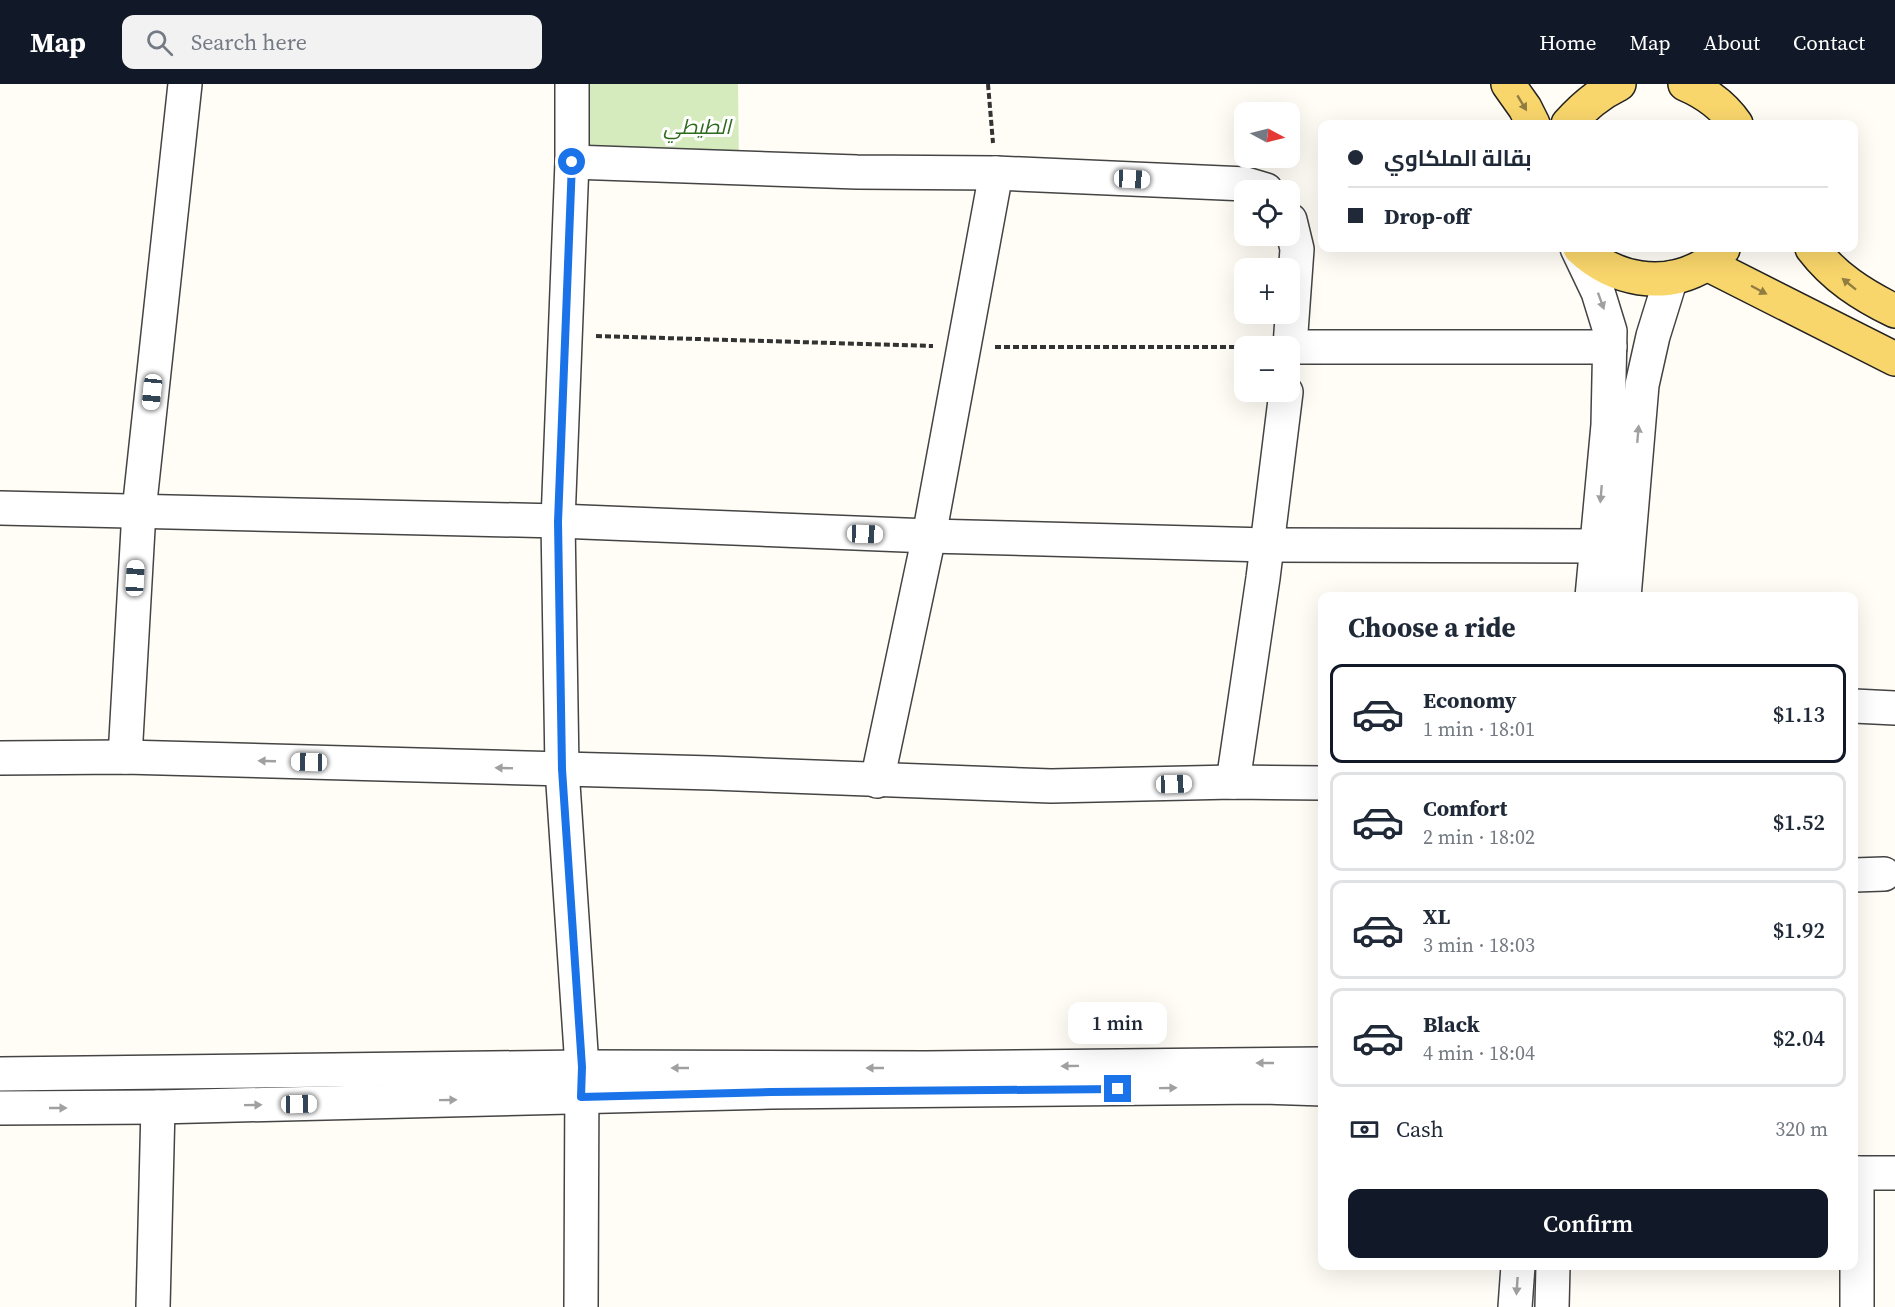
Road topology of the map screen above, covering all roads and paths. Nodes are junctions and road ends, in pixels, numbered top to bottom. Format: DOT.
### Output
graph roads {
  1 [pos="184,84"];
  2 [pos="572,84"];
  3 [pos="988,84"];
  4 [pos="1508,84"];
  5 [pos="1605,86"];
  6 [pos="1696,86"];
  7 [pos="1531,120"];
  8 [pos="1572,120"];
  9 [pos="1733,120"];
  10 [pos="572,162"];
  11 [pos="996,173"];
  12 [pos="1234,183"];
  13 [pos="1296,246"];
  14 [pos="1581,252"];
  15 [pos="1584,252"];
  16 [pos="1815,252"];
  17 [pos="1715,256"];
  18 [pos="1671,278"];
  19 [pos="1895,311"];
  20 [pos="565,335"];
  21 [pos="1291,336"];
  22 [pos="964,347"];
  23 [pos="1234,347"];
  24 [pos="1300,347"];
  25 [pos="1610,347"];
  26 [pos="1895,359"];
  27 [pos="1285,402"];
  28 [pos="0,508"];
  29 [pos="139,511"];
  30 [pos="558,522"];
  31 [pos="929,536"];
  32 [pos="1267,545"];
  33 [pos="1597,546"];
  34 [pos="1592,592"];
  35 [pos="1624,592"];
  36 [pos="1858,706"];
  37 [pos="1895,708"];
  38 [pos="0,758"];
  39 [pos="124,758"];
  40 [pos="562,769"];
  41 [pos="877,781"];
  42 [pos="1233,782"];
  43 [pos="1318,783"];
  44 [pos="1318,1064"];
  45 [pos="0,1074"];
  46 [pos="581,1082"];
  47 [pos="1318,1089"];
  48 [pos="158,1107"];
  49 [pos="0,1108"];
  50 [pos="1858,1173"];
  51 [pos="1895,1173"];
  52 [pos="1518,1270"];
  53 [pos="1554,1270"];
  54 [pos="1856,1270"];
  55 [pos="153,1307"];
  56 [pos="581,1307"];
  57 [pos="1515,1307"];
  58 [pos="1552,1307"];
  59 [pos="1857,1307"];
  1 -- 29 [label="street"];
  2 -- 10 [label="street"];
  3 -- 11 [label="path"];
  4 -- 7 [label="main road, one-way"];
  5 -- 8 [label="main road"];
  6 -- 9 [label="main road"];
  10 -- 11 [label="street"];
  10 -- 20 [label="street"];
  11 -- 12 [label="street"];
  11 -- 22 [label="street"];
  13 -- 21 [label="street"];
  14 -- 25 [label="street, one-way"];
  15 -- 18 [label="main road"];
  19 -- 16 [label="main road, one-way"];
  17 -- 18 [label="main road"];
  17 -- 26 [label="main road, one-way"];
  35 -- 18 [label="street, one-way"];
  20 -- 22 [label="path"];
  20 -- 30 [label="street"];
  22 -- 23 [label="path"];
  22 -- 31 [label="street"];
  24 -- 25 [label="street"];
  25 -- 33 [label="street, one-way"];
  27 -- 32 [label="street"];
  28 -- 29 [label="street"];
  29 -- 30 [label="street"];
  29 -- 39 [label="street"];
  30 -- 31 [label="street"];
  30 -- 40 [label="street"];
  31 -- 32 [label="street"];
  31 -- 41 [label="street"];
  32 -- 33 [label="street"];
  32 -- 42 [label="street"];
  33 -- 34 [label="street"];
  36 -- 37 [label="street"];
  38 -- 39 [label="street"];
  40 -- 39 [label="street, one-way"];
  40 -- 41 [label="street"];
  40 -- 46 [label="street"];
  41 -- 42 [label="street"];
  42 -- 43 [label="street"];
  44 -- 46 [label="street, one-way"];
  45 -- 46 [label="street"];
  46 -- 47 [label="street, one-way"];
  48 -- 46 [label="street, one-way"];
  46 -- 56 [label="street"];
  49 -- 48 [label="street, one-way"];
  48 -- 55 [label="street"];
  50 -- 51 [label="street"];
  52 -- 57 [label="street, one-way"];
  53 -- 58 [label="street"];
  54 -- 59 [label="street"];
}
